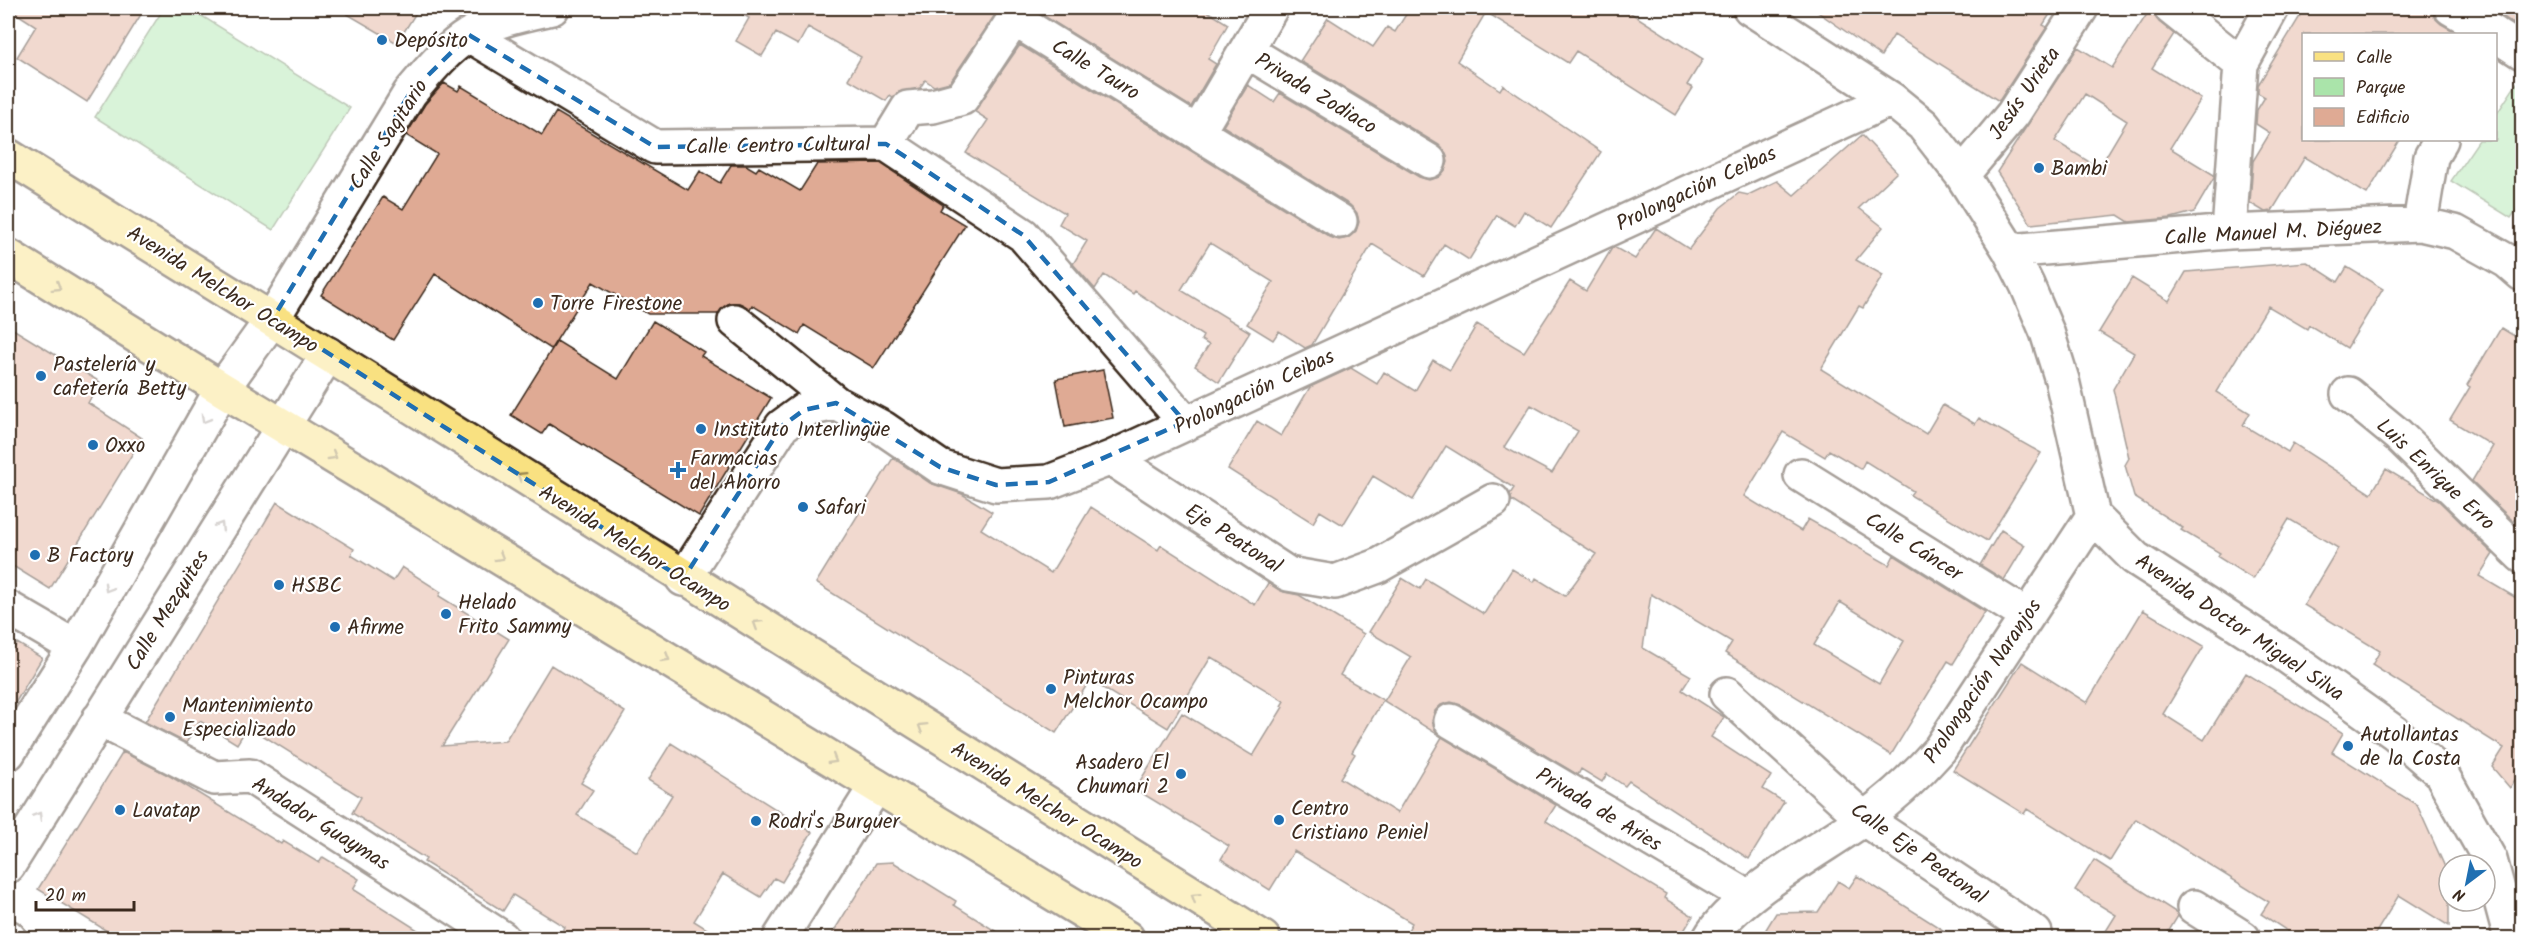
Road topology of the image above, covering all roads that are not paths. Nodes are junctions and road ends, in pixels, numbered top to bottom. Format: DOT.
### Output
graph roads {
  1 [pos="552,8"];
  2 [pos="1271,8"];
  3 [pos="1750,8"];
  4 [pos="2082,8"];
  5 [pos="2171,8"];
  6 [pos="2272,8"];
  7 [pos="2451,8"];
  8 [pos="2490,33"];
  9 [pos="469,35"];
  10 [pos="1246,51"];
  11 [pos="2241,64"];
  12 [pos="1891,99"];
  13 [pos="1198,132"];
  14 [pos="2440,141"];
  15 [pos="886,144"];
  16 [pos="1429,161"];
  17 [pos="11,166"];
  18 [pos="1962,175"];
  19 [pos="1340,221"];
  20 [pos="2420,224"];
  21 [pos="2229,231"];
  22 [pos="2010,251"];
  23 [pos="8,256"];
  24 [pos="2523,274"];
  25 [pos="273,318"];
  26 [pos="735,321"];
  27 [pos="328,354"];
  28 [pos="222,389"];
  29 [pos="2348,394"];
  30 [pos="836,403"];
  31 [pos="1185,422"];
  32 [pos="283,425"];
  33 [pos="1111,458"];
  34 [pos="1801,475"];
  35 [pos="1493,501"];
  36 [pos="2093,516"];
  37 [pos="2523,556"];
  38 [pos="683,579"];
  39 [pos="8,608"];
  40 [pos="2027,616"];
  41 [pos="75,647"];
  42 [pos="1727,694"];
  43 [pos="99,719"];
  44 [pos="1451,721"];
  45 [pos="8,753"];
  46 [pos="876,786"];
  47 [pos="1864,819"];
  48 [pos="8,866"];
  49 [pos="1748,897"];
  50 [pos="2194,907"];
  51 [pos="1222,928"];
  52 [pos="2035,933"];
  53 [pos="502,939"];
  54 [pos="780,939"];
  55 [pos="1127,939"];
  56 [pos="1263,939"];
  57 [pos="1710,939"];
  58 [pos="2243,939"];
  59 [pos="2511,939"];
  1 -- 9 [label="street, Calle Sagitario"];
  2 -- 10 [label="street, Privada Zodiaco"];
  3 -- 12 [label="street"];
  4 -- 18 [label="street, Jesús Urieta"];
  5 -- 11 [label="street"];
  6 -- 11 [label="street"];
  7 -- 8 [label="street"];
  9 -- 15 [label="street, Calle Centro Cultural"];
  9 -- 25 [label="street, Calle Sagitario"];
  10 -- 13 [label="street"];
  10 -- 16 [label="street, Privada Zodiaco"];
  11 -- 21 [label="street"];
  12 -- 18 [label="street"];
  12 -- 31 [label="street, Prolongación Ceibas"];
  13 -- 15 [label="street, Calle Tauro"];
  13 -- 19 [label="street, Calle Tauro"];
  14 -- 20 [label="street"];
  15 -- 31 [label="street, Calle Centro Cultural"];
  17 -- 25 [label="main road, Avenida Melchor Ocampo"];
  18 -- 22 [label="street"];
  20 -- 21 [label="street, Calle Manuel M. Diéguez"];
  20 -- 24 [label="street, Calle Manuel M. Diéguez"];
  21 -- 22 [label="street, Calle Manuel M. Diéguez"];
  22 -- 36 [label="street"];
  23 -- 28 [label="main road, one-way"];
  25 -- 27 [label="main road, Avenida Melchor Ocampo"];
  25 -- 28 [label="street"];
  26 -- 30 [label="street, Prolongación Ceibas"];
  27 -- 32 [label="street, Calle Mezquites"];
  38 -- 27 [label="main road, Avenida Melchor Ocampo, one-way"];
  28 -- 32 [label="main road"];
  28 -- 41 [label="street, one-way"];
  29 -- 37 [label="street, Luis Enrique Erro"];
  30 -- 33 [label="street, Prolongación Ceibas"];
  30 -- 38 [label="street"];
  31 -- 33 [label="street, Prolongación Ceibas"];
  43 -- 32 [label="street, Calle Mezquites, one-way"];
  32 -- 46 [label="main road, one-way"];
  33 -- 35 [label="street, Eje Peatonal"];
  34 -- 40 [label="street, Calle Cáncer"];
  36 -- 40 [label="street, Prolongación Naranjos"];
  36 -- 59 [label="street, Avenida Doctor Miguel Silva"];
  51 -- 38 [label="main road, Avenida Melchor Ocampo, one-way"];
  39 -- 41 [label="street"];
  40 -- 47 [label="street, Prolongación Naranjos"];
  41 -- 45 [label="street"];
  42 -- 47 [label="street, Calle Eje Peatonal"];
  48 -- 43 [label="street, Calle Mezquites, one-way"];
  43 -- 53 [label="street, Andador Guaymas"];
  44 -- 49 [label="street, Privada de Aries"];
  46 -- 54 [label="street"];
  46 -- 55 [label="main road"];
  47 -- 49 [label="street, Prolongación Naranjos"];
  47 -- 52 [label="street, Calle Eje Peatonal"];
  49 -- 57 [label="street, Prolongación Naranjos"];
  50 -- 58 [label="street"];
  51 -- 56 [label="main road, Avenida Melchor Ocampo"];
}
